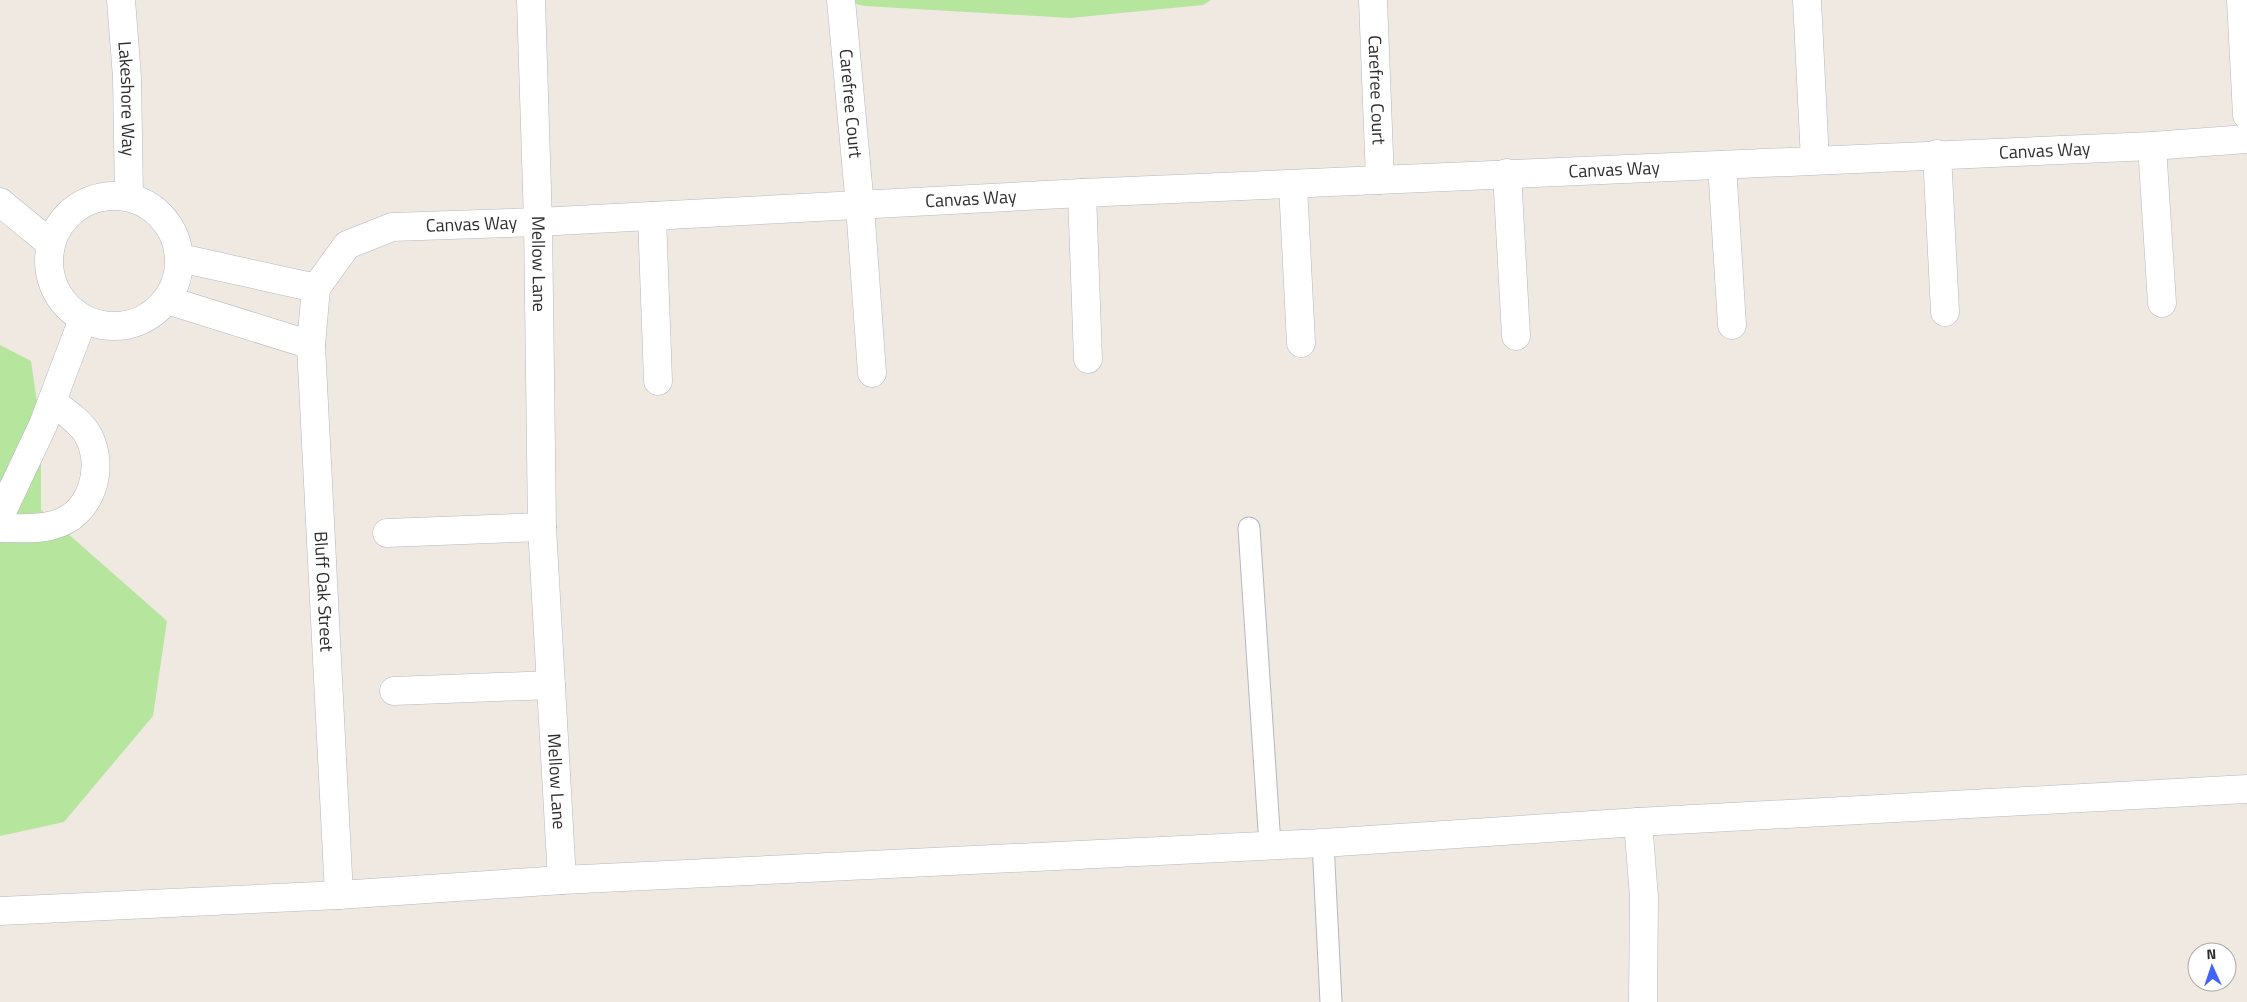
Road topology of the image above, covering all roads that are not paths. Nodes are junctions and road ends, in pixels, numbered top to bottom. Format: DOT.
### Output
graph roads {
  1 [pos="121,0"];
  2 [pos="531,0"];
  3 [pos="841,0"];
  4 [pos="1373,0"];
  5 [pos="1807,0"];
  6 [pos="2241,0"];
  7 [pos="2247,115"];
  8 [pos="2247,140"];
  9 [pos="2152,146"];
  10 [pos="1938,154"];
  11 [pos="1814,160"];
  12 [pos="1722,164"];
  13 [pos="1507,173"];
  14 [pos="1380,180"];
  15 [pos="1293,185"];
  16 [pos="1082,193"];
  17 [pos="129,197"];
  18 [pos="0,202"];
  19 [pos="860,206"];
  20 [pos="652,216"];
  21 [pos="538,222"];
  22 [pos="51,244"];
  23 [pos="180,258"];
  24 [pos="316,288"];
  25 [pos="167,300"];
  26 [pos="2162,303"];
  27 [pos="1945,312"];
  28 [pos="83,319"];
  29 [pos="1732,325"];
  30 [pos="1516,336"];
  31 [pos="1301,343"];
  32 [pos="311,345"];
  33 [pos="1088,359"];
  34 [pos="872,373"];
  35 [pos="658,382"];
  36 [pos="52,402"];
  37 [pos="0,516"];
  38 [pos="542,527"];
  39 [pos="0,528"];
  40 [pos="1249,528"];
  41 [pos="387,533"];
  42 [pos="552,684"];
  43 [pos="394,691"];
  44 [pos="2247,788"];
  45 [pos="1638,822"];
  46 [pos="1323,843"];
  47 [pos="1270,845"];
  48 [pos="562,880"];
  49 [pos="340,895"];
  50 [pos="0,911"];
  51 [pos="1331,1002"];
  52 [pos="1642,1002"];
  1 -- 17 [label="street, Lakeshore Way"];
  2 -- 21 [label="street, Mellow Lane"];
  3 -- 19 [label="street, Carefree Court"];
  4 -- 14 [label="street, Carefree Court"];
  5 -- 11 [label="street"];
  6 -- 7 [label="street"];
  8 -- 9 [label="street, Canvas Way"];
  9 -- 10 [label="street, Canvas Way"];
  9 -- 26 [label="street"];
  10 -- 11 [label="street, Canvas Way"];
  10 -- 27 [label="street"];
  11 -- 12 [label="street, Canvas Way"];
  12 -- 13 [label="street, Canvas Way"];
  12 -- 29 [label="street"];
  13 -- 14 [label="street, Canvas Way"];
  13 -- 30 [label="street"];
  14 -- 15 [label="street, Canvas Way"];
  15 -- 16 [label="street, Canvas Way"];
  15 -- 31 [label="street"];
  16 -- 19 [label="street, Canvas Way"];
  16 -- 33 [label="street"];
  17 -- 22 [label="street"];
  17 -- 23 [label="street"];
  18 -- 22 [label="street"];
  19 -- 20 [label="street, Canvas Way"];
  19 -- 34 [label="street"];
  20 -- 21 [label="street, Canvas Way"];
  20 -- 35 [label="street"];
  21 -- 24 [label="street, Canvas Way"];
  21 -- 38 [label="street, Mellow Lane"];
  22 -- 28 [label="street"];
  23 -- 24 [label="street"];
  23 -- 25 [label="street"];
  24 -- 32 [label="street, Bluff Oak Street"];
  25 -- 28 [label="street"];
  25 -- 32 [label="street"];
  28 -- 36 [label="street"];
  32 -- 49 [label="street, Bluff Oak Street"];
  36 -- 37 [label="street"];
  36 -- 39 [label="street"];
  38 -- 41 [label="street"];
  38 -- 42 [label="street, Mellow Lane"];
  40 -- 47 [label="lane"];
  42 -- 43 [label="street"];
  42 -- 48 [label="street, Mellow Lane"];
  44 -- 45 [label="street"];
  45 -- 46 [label="street"];
  45 -- 52 [label="street"];
  46 -- 47 [label="street"];
  46 -- 51 [label="lane"];
  47 -- 48 [label="street"];
  48 -- 49 [label="street"];
  49 -- 50 [label="street"];
}
